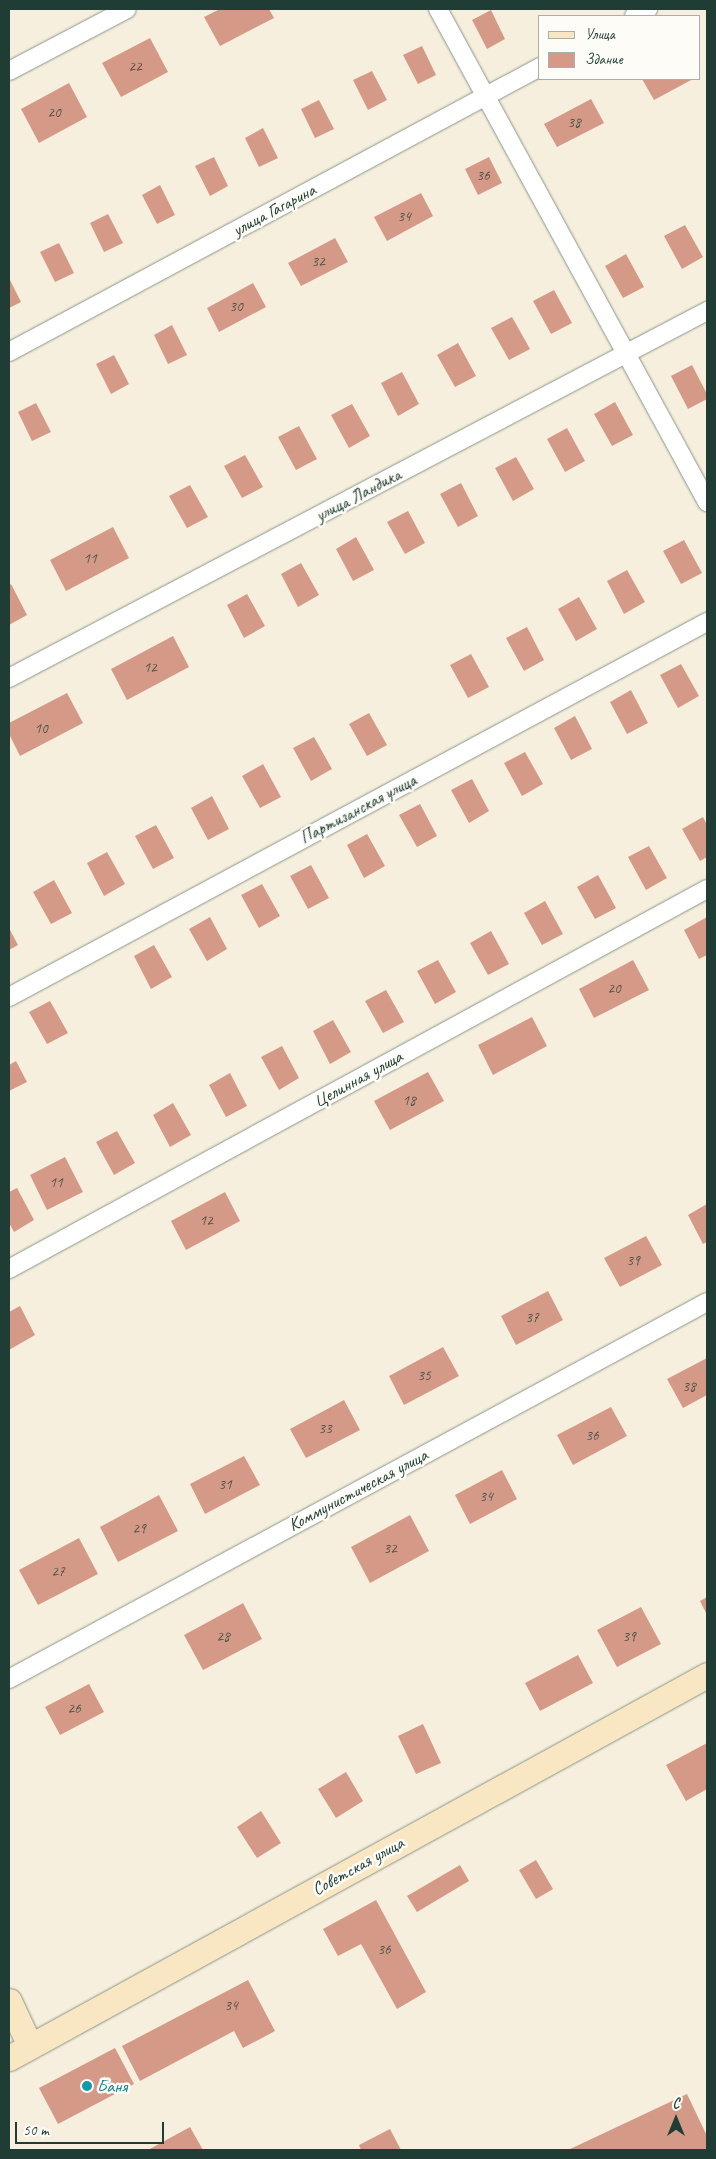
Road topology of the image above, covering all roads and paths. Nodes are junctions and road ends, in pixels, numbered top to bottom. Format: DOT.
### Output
graph roads {
  1 [pos="126,9"];
  2 [pos="438,9"];
  3 [pos="648,9"];
  4 [pos="636,15"];
  5 [pos="538,68"];
  6 [pos="9,72"];
  7 [pos="486,96"];
  8 [pos="707,312"];
  9 [pos="9,352"];
  10 [pos="627,354"];
  11 [pos="707,502"];
  12 [pos="707,622"];
  13 [pos="9,678"];
  14 [pos="707,889"];
  15 [pos="9,997"];
  16 [pos="9,1269"];
  17 [pos="707,1302"];
  18 [pos="707,1675"];
  19 [pos="9,1678"];
  20 [pos="9,2001"];
  21 [pos="19,2052"];
  1 -- 6 [label="street"];
  2 -- 7 [label="street"];
  3 -- 4 [label="street"];
  5 -- 7 [label="street, улица Гагарина"];
  7 -- 9 [label="street, улица Гагарина"];
  7 -- 10 [label="street"];
  8 -- 10 [label="street, улица Ландика"];
  10 -- 11 [label="street"];
  10 -- 13 [label="street, улица Ландика"];
  12 -- 15 [label="street, Партизанская улица"];
  14 -- 16 [label="street, Целинная улица"];
  17 -- 19 [label="street, Коммунистическая улица"];
  18 -- 21 [label="street, Советская улица"];
  20 -- 21 [label="street"];
}
